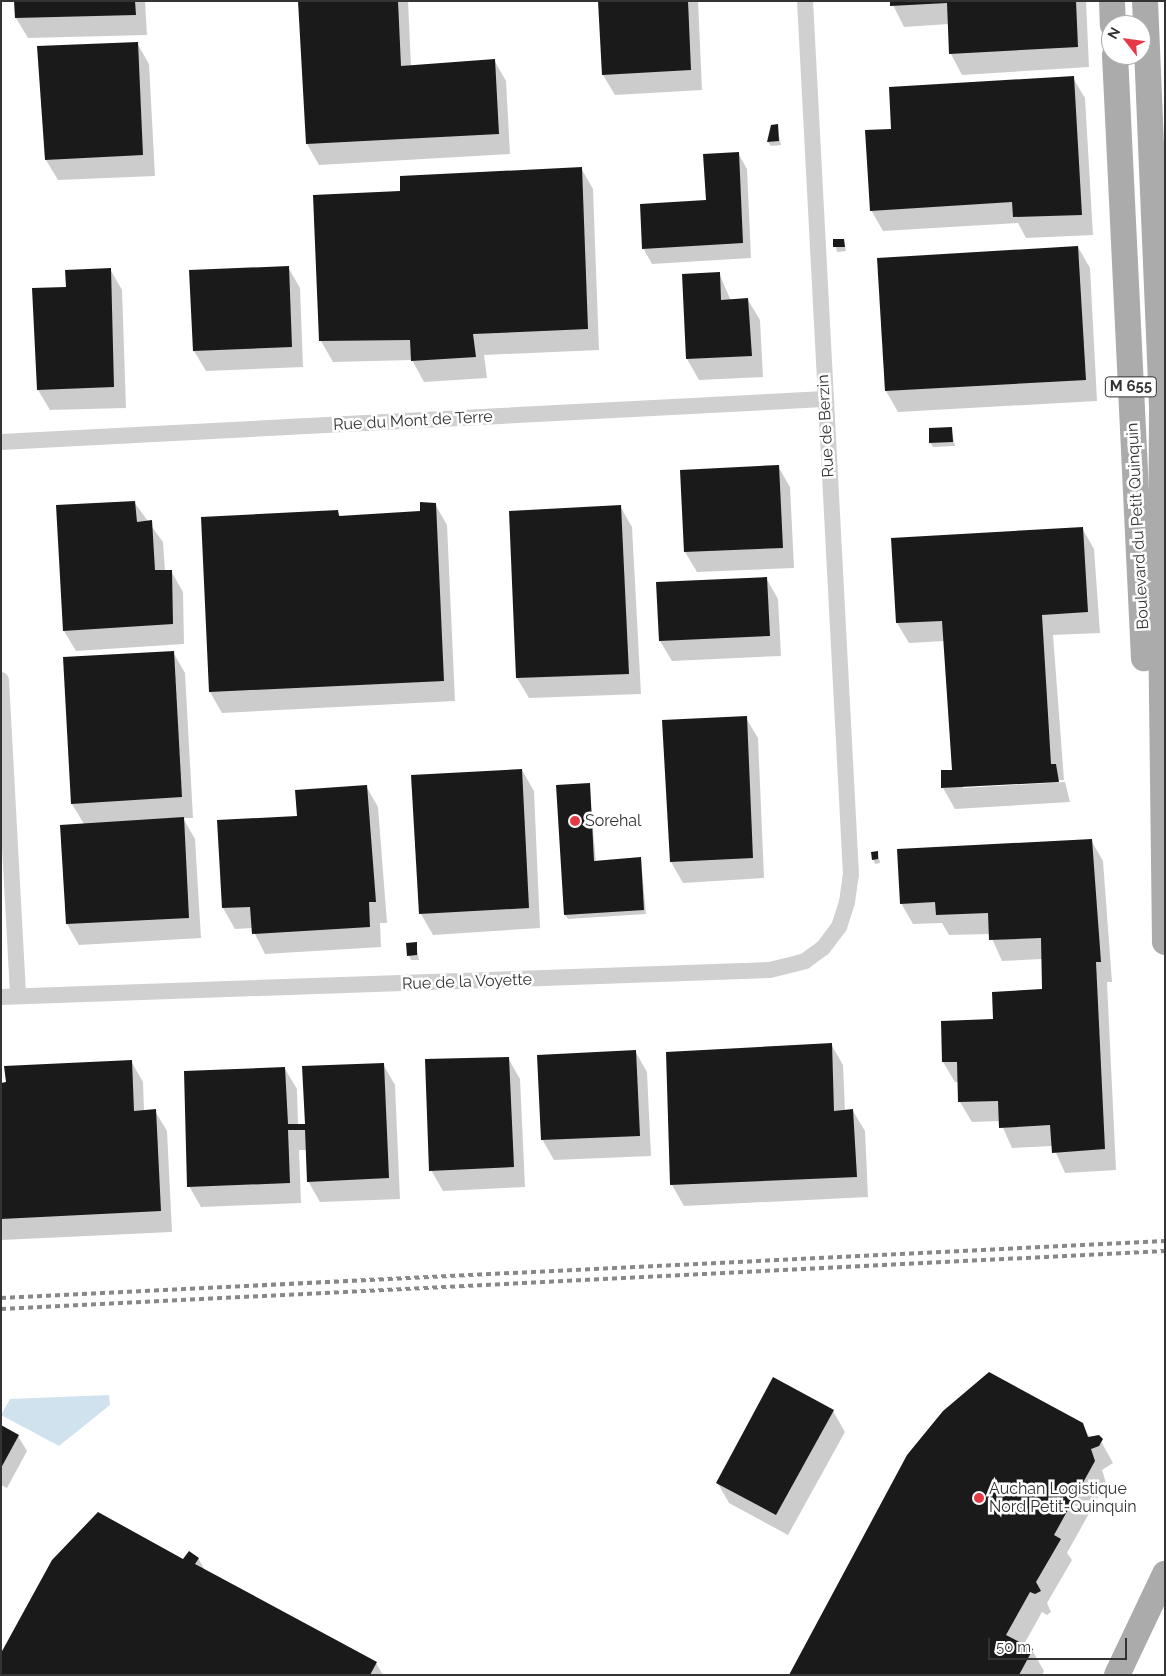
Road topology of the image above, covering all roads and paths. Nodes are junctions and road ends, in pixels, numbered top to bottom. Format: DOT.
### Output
graph roads {
  1 [pos="805,1"];
  2 [pos="1112,1"];
  3 [pos="1145,1"];
  4 [pos="1154,1"];
  5 [pos="1113,15"];
  6 [pos="1146,15"];
  7 [pos="1151,16"];
  8 [pos="1114,65"];
  9 [pos="1148,65"];
  10 [pos="824,399"];
  11 [pos="1,442"];
  12 [pos="1,680"];
  13 [pos="850,851"];
  14 [pos="1165,938"];
  15 [pos="1165,942"];
  16 [pos="18,996"];
  17 [pos="1,997"];
  18 [pos="1165,1574"];
  19 [pos="1165,1614"];
  20 [pos="1116,1675"];
  21 [pos="1137,1675"];
  1 -- 10 [label="street, Rue de Berzin"];
  2 -- 5 [label="main road"];
  3 -- 6 [label="main road, Boulevard du Petit Quinquin / M 655"];
  4 -- 7 [label="street"];
  8 -- 14 [label="main road, Boulevard du Petit Quinquin / M 655"];
  9 -- 14 [label="main road, Boulevard du Petit Quinquin / M 655"];
  10 -- 11 [label="street, Rue du Mont de Terre"];
  10 -- 13 [label="street, Rue de Berzin"];
  12 -- 16 [label="street"];
  13 -- 16 [label="street, Rue de la Voyette"];
  14 -- 15 [label="main road, Boulevard du Petit Quinquin / M 655"];
  16 -- 17 [label="street, Rue de la Voyette"];
  18 -- 20 [label="main road"];
  19 -- 21 [label="main road"];
}
